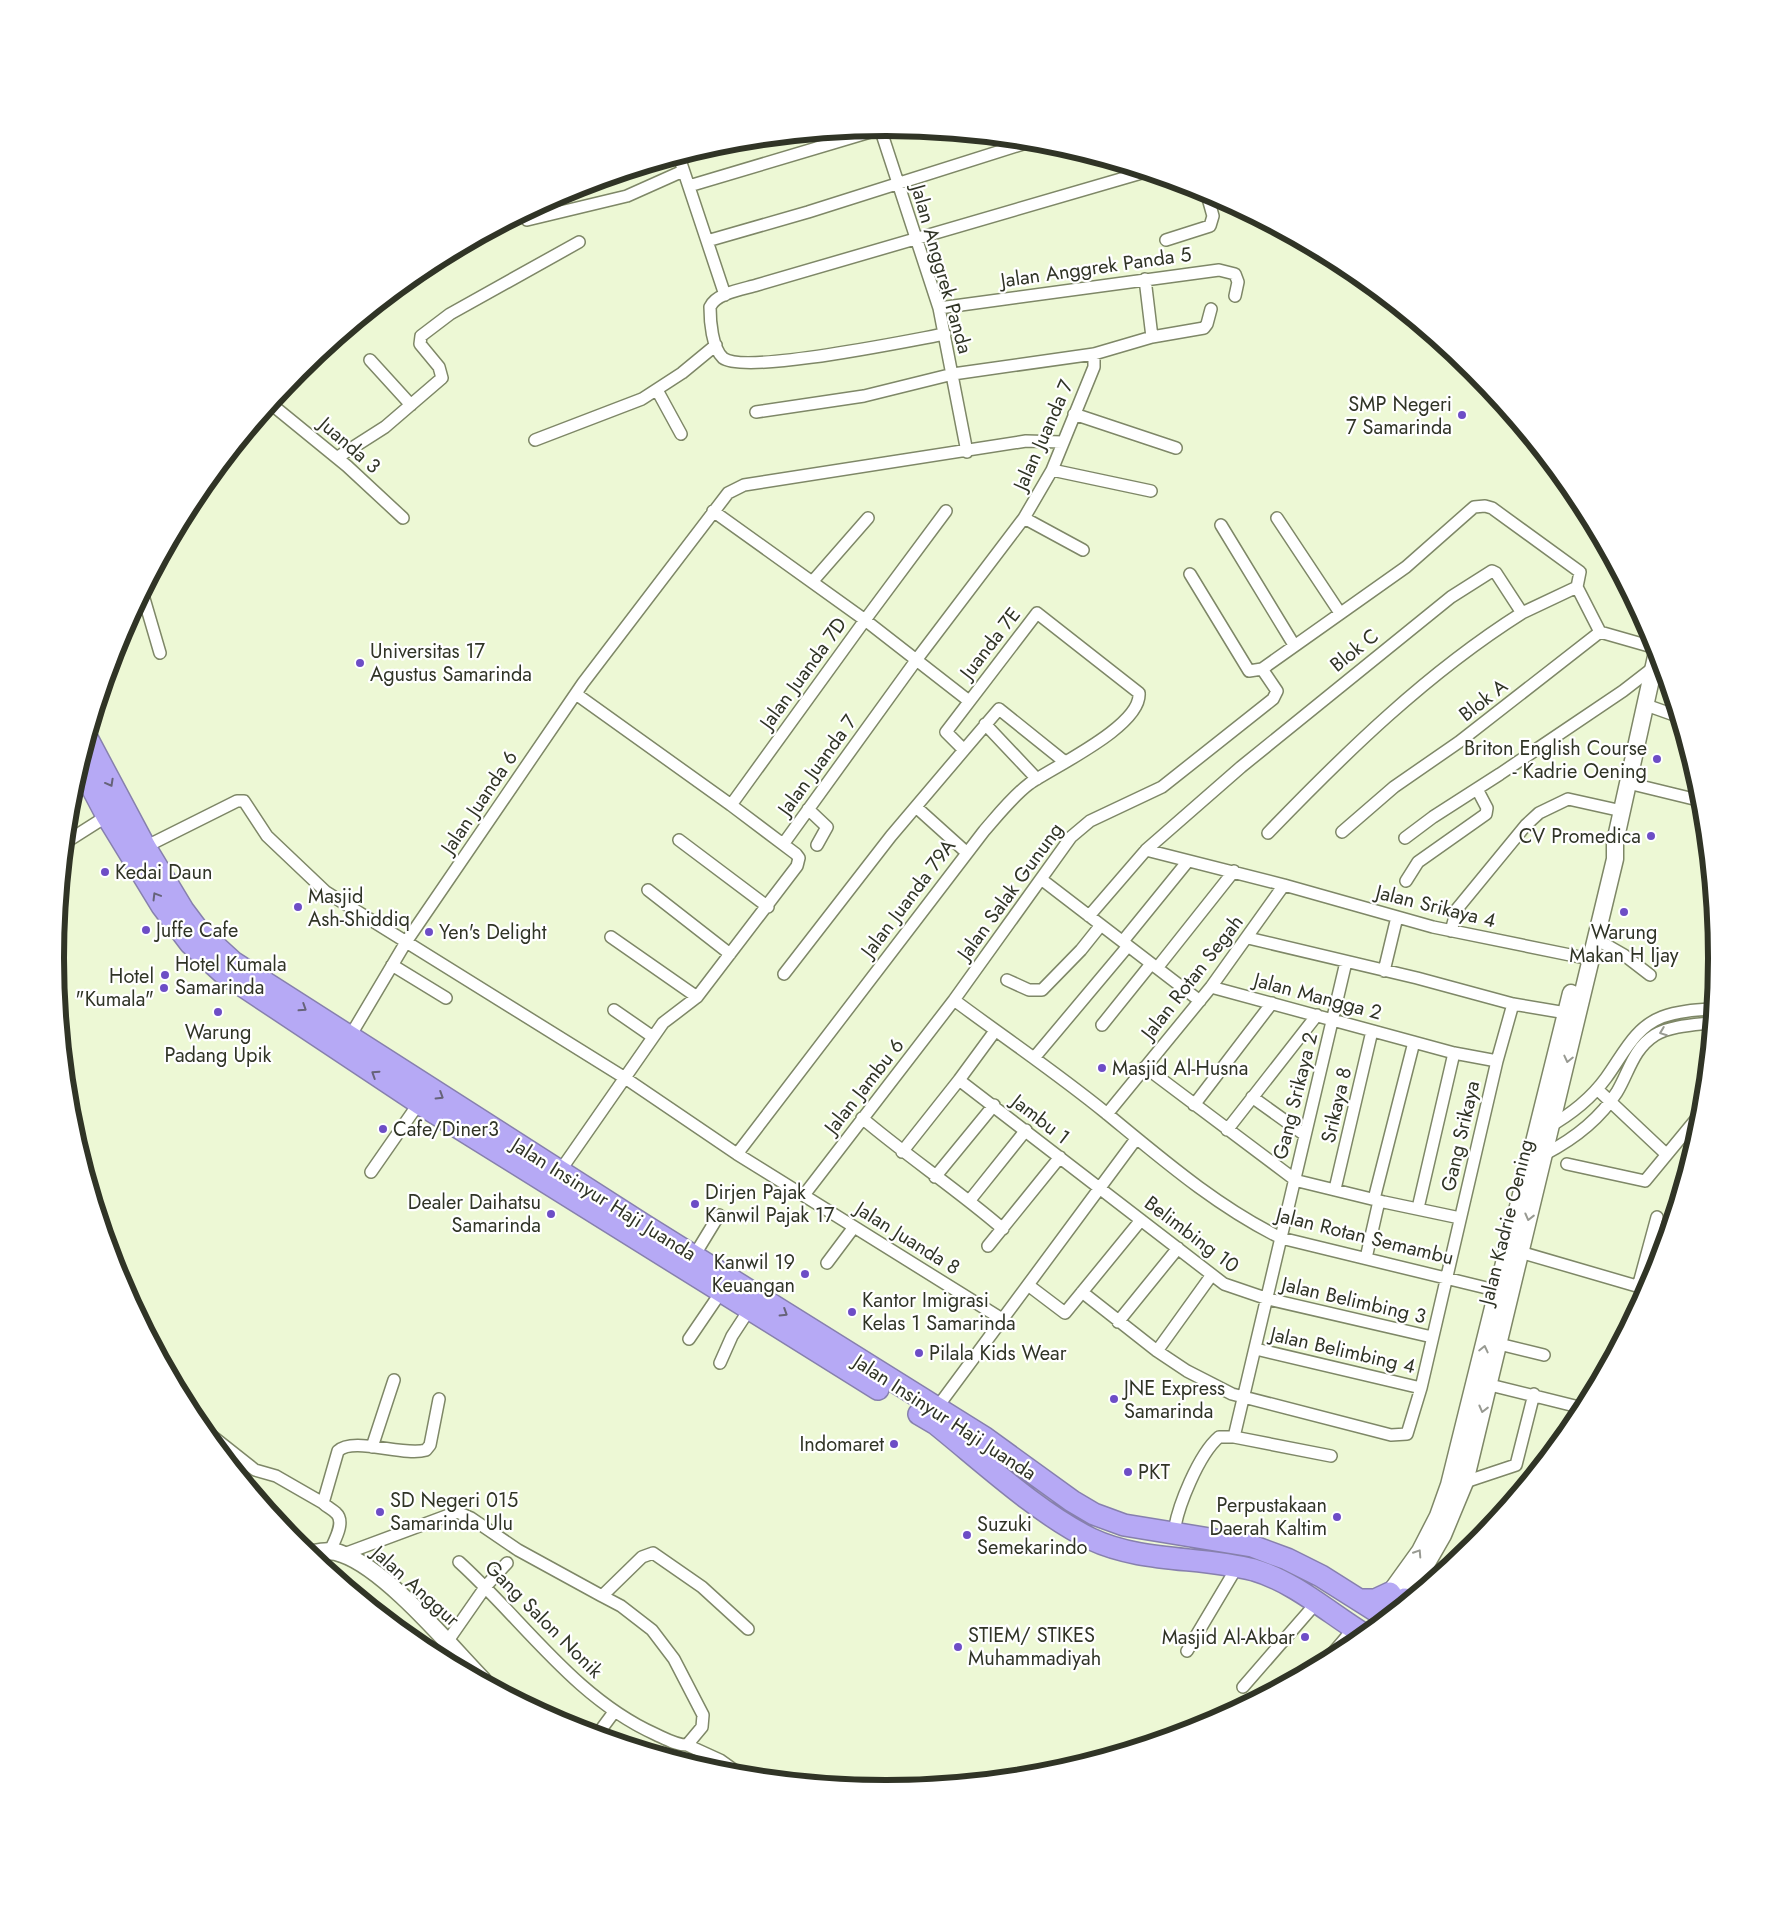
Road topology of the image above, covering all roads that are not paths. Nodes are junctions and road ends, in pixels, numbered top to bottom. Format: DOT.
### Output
graph roads {
  1 [pos="884,136"];
  2 [pos="851,137"];
  3 [pos="1015,147"];
  4 [pos="681,162"];
  5 [pos="684,171"];
  6 [pos="1136,175"];
  7 [pos="898,184"];
  8 [pos="688,186"];
  9 [pos="1209,202"];
  10 [pos="526,220"];
  11 [pos="916,239"];
  12 [pos="1166,240"];
  13 [pos="707,241"];
  14 [pos="579,242"];
  15 [pos="1145,279"];
  16 [pos="725,295"];
  17 [pos="1235,296"];
  18 [pos="939,308"];
  19 [pos="1211,308"];
  20 [pos="945,334"];
  21 [pos="1152,337"];
  22 [pos="716,345"];
  23 [pos="1094,354"];
  24 [pos="370,360"];
  25 [pos="953,374"];
  26 [pos="657,390"];
  27 [pos="412,405"];
  28 [pos="276,408"];
  29 [pos="756,412"];
  30 [pos="1074,414"];
  31 [pos="681,434"];
  32 [pos="535,440"];
  33 [pos="1062,442"];
  34 [pos="1176,448"];
  35 [pos="967,452"];
  36 [pos="338,457"];
  37 [pos="1052,470"];
  38 [pos="1151,491"];
  39 [pos="713,511"];
  40 [pos="946,512"];
  41 [pos="403,518"];
  42 [pos="868,518"];
  43 [pos="1024,518"];
  44 [pos="1278,518"];
  45 [pos="1221,525"];
  46 [pos="1083,550"];
  47 [pos="1190,574"];
  48 [pos="812,582"];
  49 [pos="1577,587"];
  50 [pos="145,602"];
  51 [pos="1340,613"];
  52 [pos="1522,613"];
  53 [pos="865,620"];
  54 [pos="1600,632"];
  55 [pos="1294,645"];
  56 [pos="1647,645"];
  57 [pos="160,653"];
  58 [pos="1090,653"];
  59 [pos="917,659"];
  60 [pos="1653,662"];
  61 [pos="1655,666"];
  62 [pos="1262,669"];
  63 [pos="576,694"];
  64 [pos="969,701"];
  65 [pos="1646,705"];
  66 [pos="1671,714"];
  67 [pos="986,724"];
  68 [pos="964,750"];
  69 [pos="1065,762"];
  70 [pos="87,765"];
  71 [pos="1037,779"];
  72 [pos="1628,783"];
  73 [pos="1478,789"];
  74 [pos="1692,799"];
  75 [pos="731,805"];
  76 [pos="916,807"];
  77 [pos="808,809"];
  78 [pos="1622,811"];
  79 [pos="107,816"];
  80 [pos="1268,832"];
  81 [pos="1342,832"];
  82 [pos="73,837"];
  83 [pos="1405,838"];
  84 [pos="679,840"];
  85 [pos="1615,842"];
  86 [pos="784,843"];
  87 [pos="817,845"];
  88 [pos="145,847"];
  89 [pos="1146,850"];
  90 [pos="966,852"];
  91 [pos="1188,862"];
  92 [pos="1234,871"];
  93 [pos="1042,879"];
  94 [pos="1406,881"];
  95 [pos="1284,885"];
  96 [pos="648,890"];
  97 [pos="768,907"];
  98 [pos="1090,916"];
  99 [pos="1397,917"];
  100 [pos="1101,925"];
  101 [pos="1452,931"];
  102 [pos="611,936"];
  103 [pos="1248,938"];
  104 [pos="1596,939"];
  105 [pos="406,942"];
  106 [pos="1125,944"];
  107 [pos="730,954"];
  108 [pos="1580,957"];
  109 [pos="1346,962"];
  110 [pos="392,965"];
  111 [pos="1154,966"];
  112 [pos="1384,971"];
  113 [pos="784,974"];
  114 [pos="1650,975"];
  115 [pos="1008,980"];
  116 [pos="1211,987"];
  117 [pos="697,997"];
  118 [pos="446,998"];
  119 [pos="954,1000"];
  120 [pos="1200,1001"];
  121 [pos="1272,1003"];
  122 [pos="1513,1004"];
  123 [pos="614,1010"];
  124 [pos="1706,1010"];
  125 [pos="1572,1014"];
  126 [pos="1317,1015"];
  127 [pos="1334,1019"];
  128 [pos="1705,1023"];
  129 [pos="1102,1025"];
  130 [pos="995,1031"];
  131 [pos="1372,1031"];
  132 [pos="653,1037"];
  133 [pos="349,1038"];
  134 [pos="1414,1042"];
  135 [pos="1454,1053"];
  136 [pos="1034,1058"];
  137 [pos="1497,1062"];
  138 [pos="1145,1067"];
  139 [pos="625,1078"];
  140 [pos="959,1080"];
  141 [pos="1597,1089"];
  142 [pos="1252,1097"];
  143 [pos="1610,1101"];
  144 [pos="419,1103"];
  145 [pos="994,1105"];
  146 [pos="1194,1105"];
  147 [pos="1107,1114"];
  148 [pos="862,1118"];
  149 [pos="1552,1126"];
  150 [pos="1690,1126"];
  151 [pos="1026,1130"];
  152 [pos="1227,1130"];
  153 [pos="1536,1134"];
  154 [pos="1305,1135"];
  155 [pos="1136,1139"];
  156 [pos="902,1152"];
  157 [pos="738,1154"];
  158 [pos="1545,1154"];
  159 [pos="1666,1154"];
  160 [pos="1060,1157"];
  161 [pos="1567,1164"];
  162 [pos="560,1171"];
  163 [pos="371,1172"];
  164 [pos="935,1177"];
  165 [pos="1294,1180"];
  166 [pos="1100,1187"];
  167 [pos="1335,1189"];
  168 [pos="804,1194"];
  169 [pos="970,1200"];
  170 [pos="1377,1200"];
  171 [pos="1418,1208"];
  172 [pos="720,1215"];
  173 [pos="1658,1217"];
  174 [pos="1460,1218"];
  175 [pos="1141,1220"];
  176 [pos="854,1227"];
  177 [pos="1003,1228"];
  178 [pos="1282,1238"];
  179 [pos="988,1246"];
  180 [pos="1178,1248"];
  181 [pos="1520,1252"];
  182 [pos="694,1256"];
  183 [pos="1366,1258"];
  184 [pos="827,1263"];
  185 [pos="1212,1276"];
  186 [pos="1446,1276"];
  187 [pos="1645,1276"];
  188 [pos="1639,1287"];
  189 [pos="1032,1288"];
  190 [pos="727,1290"];
  191 [pos="1082,1292"];
  192 [pos="1504,1292"];
  193 [pos="1268,1299"];
  194 [pos="749,1310"];
  195 [pos="1002,1319"];
  196 [pos="1118,1322"];
  197 [pos="1432,1337"];
  198 [pos="689,1339"];
  199 [pos="1499,1344"];
  200 [pos="1256,1349"];
  201 [pos="1157,1351"];
  202 [pos="1544,1355"];
  203 [pos="720,1363"];
  204 [pos="394,1380"];
  205 [pos="1490,1385"];
  206 [pos="1421,1388"];
  207 [pos="1534,1394"];
  208 [pos="439,1399"];
  209 [pos="1244,1399"];
  210 [pos="1576,1406"];
  211 [pos="939,1416"];
  212 [pos="1234,1437"];
  213 [pos="224,1446"];
  214 [pos="372,1447"];
  215 [pos="1331,1456"];
  216 [pos="1465,1482"];
  217 [pos="323,1503"];
  218 [pos="1174,1533"];
  219 [pos="337,1552"];
  220 [pos="320,1553"];
  221 [pos="459,1562"];
  222 [pos="507,1563"];
  223 [pos="1237,1567"];
  224 [pos="486,1586"];
  225 [pos="602,1596"];
  226 [pos="1402,1598"];
  227 [pos="1401,1599"];
  228 [pos="1360,1600"];
  229 [pos="1316,1602"];
  230 [pos="1379,1616"];
  231 [pos="1378,1617"];
  232 [pos="748,1629"];
  233 [pos="1358,1631"];
  234 [pos="447,1642"];
  235 [pos="1186,1651"];
  236 [pos="472,1668"];
  237 [pos="1243,1687"];
  238 [pos="614,1712"];
  239 [pos="601,1729"];
  240 [pos="687,1745"];
  241 [pos="725,1764"];
  1 -- 7 [label="street, Jalan Anggrek Panda"];
  2 -- 8 [label="street"];
  3 -- 7 [label="street"];
  4 -- 5 [label="street"];
  5 -- 8 [label="street"];
  5 -- 10 [label="street"];
  6 -- 11 [label="street"];
  7 -- 11 [label="street, Jalan Anggrek Panda"];
  7 -- 13 [label="street"];
  8 -- 13 [label="street"];
  9 -- 12 [label="street"];
  11 -- 16 [label="street"];
  11 -- 18 [label="street, Jalan Anggrek Panda"];
  13 -- 16 [label="street"];
  14 -- 27 [label="street"];
  15 -- 17 [label="street, Jalan Anggrek Panda 5"];
  15 -- 18 [label="street, Jalan Anggrek Panda 5"];
  15 -- 21 [label="street"];
  16 -- 22 [label="street"];
  18 -- 20 [label="street, Jalan Anggrek Panda"];
  19 -- 21 [label="street"];
  20 -- 22 [label="street"];
  20 -- 25 [label="street, Jalan Anggrek Panda"];
  21 -- 23 [label="street"];
  22 -- 26 [label="street"];
  23 -- 25 [label="street"];
  23 -- 30 [label="street, Jalan Juanda 7"];
  24 -- 27 [label="street"];
  25 -- 29 [label="street"];
  25 -- 35 [label="street, Jalan Anggrek Panda"];
  26 -- 31 [label="street"];
  26 -- 32 [label="street"];
  27 -- 36 [label="street"];
  28 -- 36 [label="street, Juanda 3"];
  30 -- 33 [label="street, Jalan Juanda 7"];
  30 -- 34 [label="street"];
  33 -- 35 [label="street"];
  33 -- 37 [label="street, Jalan Juanda 7"];
  35 -- 39 [label="street, Jalan Juanda 6"];
  36 -- 41 [label="street, Juanda 3"];
  37 -- 38 [label="street"];
  37 -- 43 [label="street, Jalan Juanda 7"];
  39 -- 48 [label="street"];
  39 -- 63 [label="street, Jalan Juanda 6"];
  40 -- 53 [label="street, Jalan Juanda 7D"];
  42 -- 48 [label="street"];
  43 -- 46 [label="street"];
  43 -- 59 [label="street, Jalan Juanda 7"];
  44 -- 51 [label="street"];
  45 -- 55 [label="street"];
  47 -- 62 [label="street"];
  48 -- 53 [label="street"];
  49 -- 51 [label="street"];
  49 -- 52 [label="street"];
  49 -- 54 [label="street"];
  50 -- 57 [label="street"];
  51 -- 55 [label="street"];
  52 -- 80 [label="street"];
  52 -- 89 [label="street, Blok C"];
  53 -- 59 [label="street"];
  53 -- 75 [label="street, Jalan Juanda 7D"];
  54 -- 56 [label="street"];
  54 -- 81 [label="street, Blok A"];
  55 -- 62 [label="street"];
  58 -- 64 [label="street, Juanda 7E"];
  58 -- 69 [label="street, Jalan Juanda 79A"];
  59 -- 64 [label="street"];
  59 -- 77 [label="street, Jalan Juanda 7"];
  60 -- 73 [label="street"];
  61 -- 65 [label="main road, Jalan Kadrie Oening"];
  62 -- 93 [label="street, Jalan Salak Gunung"];
  63 -- 75 [label="street"];
  63 -- 105 [label="street, Jalan Juanda 6"];
  64 -- 68 [label="street"];
  65 -- 66 [label="street"];
  65 -- 72 [label="main road, Jalan Kadrie Oening"];
  67 -- 68 [label="street"];
  67 -- 69 [label="street"];
  67 -- 71 [label="street"];
  68 -- 76 [label="street"];
  69 -- 71 [label="street, Jalan Juanda 79A"];
  70 -- 79 [label="highway, Jalan Insinyur Haji Juanda"];
  70 -- 88 [label="highway, Jalan Insinyur Haji Juanda, one-way"];
  71 -- 90 [label="street, Jalan Juanda 79A"];
  72 -- 74 [label="street"];
  72 -- 78 [label="main road, Jalan Kadrie Oening"];
  73 -- 83 [label="street"];
  73 -- 94 [label="street"];
  75 -- 86 [label="street"];
  76 -- 90 [label="street"];
  76 -- 113 [label="street"];
  77 -- 86 [label="street, Jalan Juanda 7"];
  77 -- 87 [label="street"];
  78 -- 85 [label="main road, Jalan Kadrie Oening"];
  78 -- 101 [label="street"];
  79 -- 82 [label="street"];
  144 -- 79 [label="highway, Jalan Insinyur Haji Juanda, one-way"];
  84 -- 97 [label="street"];
  85 -- 104 [label="main road, Jalan Kadrie Oening"];
  85 -- 108 [label="main road, Jalan Kadrie Oening"];
  86 -- 97 [label="street, Jalan Juanda 7"];
  88 -- 105 [label="street"];
  88 -- 133 [label="highway, Jalan Insinyur Haji Juanda, one-way"];
  89 -- 91 [label="street, Jalan Srikaya 4"];
  89 -- 98 [label="street, Blok C"];
  90 -- 157 [label="street, Jalan Juanda 79A"];
  91 -- 92 [label="street, Jalan Srikaya 4"];
  91 -- 106 [label="street"];
  92 -- 95 [label="street, Jalan Srikaya 4"];
  92 -- 111 [label="street"];
  93 -- 98 [label="street"];
  93 -- 119 [label="street, Jalan Salak Gunung"];
  95 -- 99 [label="street, Jalan Srikaya 4"];
  95 -- 103 [label="street, Jalan Rotan Segah"];
  96 -- 107 [label="street"];
  97 -- 107 [label="street, Jalan Juanda 7"];
  98 -- 100 [label="street"];
  99 -- 101 [label="street, Jalan Srikaya 4"];
  99 -- 112 [label="street"];
  100 -- 106 [label="street"];
  100 -- 115 [label="street"];
  101 -- 108 [label="street, Jalan Srikaya 4"];
  102 -- 117 [label="street"];
  103 -- 109 [label="street"];
  103 -- 116 [label="street, Jalan Rotan Segah"];
  104 -- 114 [label="street"];
  104 -- 125 [label="main road, Jalan Kadrie Oening"];
  105 -- 110 [label="street, Jalan Juanda 6"];
  105 -- 139 [label="street"];
  106 -- 111 [label="street"];
  106 -- 136 [label="street"];
  107 -- 117 [label="street, Jalan Juanda 7"];
  108 -- 125 [label="main road, Jalan Kadrie Oening"];
  109 -- 112 [label="street"];
  109 -- 127 [label="street, Gang Srikaya 2"];
  110 -- 118 [label="street"];
  110 -- 133 [label="street, Jalan Juanda 6"];
  111 -- 120 [label="street"];
  111 -- 129 [label="street"];
  112 -- 122 [label="street"];
  116 -- 120 [label="street, Jalan Rotan Segah"];
  116 -- 121 [label="street, Jalan Mangga 2"];
  117 -- 132 [label="street, Jalan Juanda 7"];
  119 -- 130 [label="street, Jalan Rotan Semambu"];
  119 -- 148 [label="street, Jalan Jambu 6"];
  120 -- 138 [label="street, Jalan Rotan Segah"];
  121 -- 126 [label="street, Jalan Mangga 2"];
  121 -- 146 [label="street"];
  122 -- 125 [label="street"];
  122 -- 137 [label="street, Gang Srikaya"];
  123 -- 132 [label="street"];
  124 -- 141 [label="street"];
  125 -- 149 [label="main road, Jalan Kadrie Oening, one-way"];
  125 -- 153 [label="main road, Jalan Kadrie Oening"];
  126 -- 127 [label="street, Jalan Mangga 2"];
  126 -- 142 [label="street"];
  127 -- 131 [label="street, Jalan Mangga 2"];
  127 -- 154 [label="street, Gang Srikaya 2"];
  128 -- 143 [label="street, one-way"];
  130 -- 136 [label="street, Jalan Rotan Semambu"];
  130 -- 140 [label="street"];
  131 -- 134 [label="street, Jalan Mangga 2"];
  131 -- 167 [label="street, Srikaya 8"];
  132 -- 139 [label="street, Jalan Juanda 7"];
  133 -- 162 [label="highway, Jalan Insinyur Haji Juanda, one-way"];
  134 -- 135 [label="street, Jalan Mangga 2"];
  134 -- 170 [label="street"];
  135 -- 137 [label="street, Jalan Mangga 2"];
  135 -- 171 [label="street"];
  136 -- 147 [label="street, Jalan Rotan Semambu"];
  137 -- 174 [label="street, Gang Srikaya"];
  138 -- 146 [label="street"];
  138 -- 147 [label="street, Jalan Rotan Segah"];
  139 -- 157 [label="street, Jalan Juanda 8"];
  139 -- 162 [label="street, Jalan Juanda 7"];
  140 -- 145 [label="street, Jambu 1"];
  140 -- 156 [label="street"];
  141 -- 143 [label="street"];
  141 -- 149 [label="street"];
  142 -- 152 [label="street"];
  142 -- 154 [label="street"];
  143 -- 158 [label="street"];
  143 -- 159 [label="street"];
  144 -- 163 [label="street"];
  144 -- 190 [label="highway, Jalan Insinyur Haji Juanda"];
  145 -- 151 [label="street, Jambu 1"];
  145 -- 164 [label="street"];
  146 -- 152 [label="street"];
  147 -- 155 [label="street, Jalan Rotan Semambu"];
  148 -- 156 [label="street"];
  148 -- 168 [label="street, Jalan Jambu 6"];
  149 -- 153 [label="street"];
  149 -- 158 [label="main road, Jalan Kadrie Oening"];
  150 -- 159 [label="street"];
  151 -- 160 [label="street, Jambu 1"];
  151 -- 169 [label="street"];
  152 -- 165 [label="street"];
  153 -- 192 [label="main road, Jalan Kadrie Oening"];
  154 -- 165 [label="street, Gang Srikaya 2"];
  155 -- 166 [label="street"];
  155 -- 178 [label="street, Jalan Rotan Semambu"];
  156 -- 164 [label="street"];
  157 -- 168 [label="street, Jalan Juanda 8"];
  158 -- 181 [label="main road, Jalan Kadrie Oening, one-way"];
  159 -- 161 [label="street"];
  160 -- 166 [label="street, Jambu 1"];
  160 -- 177 [label="street"];
  162 -- 182 [label="highway, Jalan Insinyur Haji Juanda"];
  164 -- 169 [label="street"];
  165 -- 167 [label="street"];
  165 -- 178 [label="street, Gang Srikaya 2"];
  166 -- 175 [label="street, Belimbing 10"];
  166 -- 195 [label="street"];
  167 -- 170 [label="street"];
  168 -- 176 [label="street, Jalan Juanda 8"];
  169 -- 177 [label="street"];
  170 -- 171 [label="street"];
  170 -- 183 [label="street"];
  171 -- 174 [label="street"];
  172 -- 182 [label="street"];
  173 -- 187 [label="street"];
  174 -- 186 [label="street, Gang Srikaya"];
  175 -- 180 [label="street, Belimbing 10"];
  175 -- 191 [label="street"];
  176 -- 184 [label="street"];
  176 -- 195 [label="street, Jalan Juanda 8"];
  177 -- 179 [label="street"];
  178 -- 183 [label="street, Jalan Rotan Semambu"];
  178 -- 193 [label="street, Gang Srikaya 2"];
  180 -- 185 [label="street, Belimbing 10"];
  180 -- 196 [label="street"];
  181 -- 188 [label="street"];
  181 -- 192 [label="main road, Jalan Kadrie Oening"];
  182 -- 190 [label="highway, Jalan Insinyur Haji Juanda"];
  183 -- 186 [label="street, Jalan Rotan Semambu"];
  185 -- 193 [label="street, Belimbing 10"];
  185 -- 201 [label="street"];
  186 -- 192 [label="street, Jalan Rotan Semambu"];
  186 -- 197 [label="street, Gang Srikaya"];
  189 -- 191 [label="street"];
  190 -- 194 [label="highway, Jalan Insinyur Haji Juanda"];
  190 -- 198 [label="street"];
  190 -- 211 [label="highway, Jalan Insinyur Haji Juanda, one-way"];
  191 -- 196 [label="street"];
  192 -- 199 [label="main road, Jalan Kadrie Oening"];
  227 -- 192 [label="main road, Jalan Kadrie Oening, one-way"];
  193 -- 197 [label="street, Jalan Belimbing 3"];
  193 -- 200 [label="street, Gang Srikaya 2"];
  194 -- 203 [label="street"];
  194 -- 211 [label="highway, Jalan Insinyur Haji Juanda"];
  195 -- 211 [label="street"];
  196 -- 201 [label="street"];
  197 -- 206 [label="street, Gang Srikaya"];
  199 -- 202 [label="street"];
  199 -- 205 [label="main road, Jalan Kadrie Oening"];
  200 -- 206 [label="street, Jalan Belimbing 4"];
  200 -- 209 [label="street, Gang Srikaya 2"];
  201 -- 209 [label="street"];
  204 -- 214 [label="street"];
  205 -- 207 [label="street"];
  205 -- 216 [label="main road, Jalan Kadrie Oening, one-way"];
  206 -- 209 [label="street, Gang Srikaya"];
  207 -- 210 [label="street"];
  207 -- 216 [label="street"];
  208 -- 214 [label="street"];
  209 -- 212 [label="street, Gang Srikaya 2"];
  211 -- 218 [label="highway, Jalan Insinyur Haji Juanda"];
  211 -- 223 [label="highway, Jalan Insinyur Haji Juanda"];
  211 -- 231 [label="highway"];
  212 -- 215 [label="street"];
  212 -- 218 [label="street"];
  213 -- 217 [label="street"];
  214 -- 217 [label="street"];
  216 -- 226 [label="main road, Jalan Kadrie Oening"];
  217 -- 219 [label="street"];
  218 -- 228 [label="highway, Jalan Insinyur Haji Juanda"];
  219 -- 220 [label="main road"];
  219 -- 225 [label="street"];
  219 -- 234 [label="main road, Jalan Anggur"];
  221 -- 224 [label="street, Gang Salon Nonik"];
  222 -- 224 [label="street"];
  223 -- 229 [label="highway, Jalan Insinyur Haji Juanda"];
  223 -- 235 [label="street"];
  224 -- 234 [label="street"];
  224 -- 238 [label="street, Gang Salon Nonik"];
  225 -- 232 [label="street"];
  225 -- 240 [label="street"];
  227 -- 228 [label="highway"];
  228 -- 230 [label="highway, Jalan Insinyur Haji Juanda"];
  229 -- 233 [label="highway, Jalan Insinyur Haji Juanda"];
  229 -- 237 [label="street"];
  234 -- 236 [label="main road, Jalan Anggur"];
  238 -- 239 [label="street"];
  238 -- 240 [label="street, Gang Salon Nonik"];
  240 -- 241 [label="street, Gang Salon Nonik"];
}
